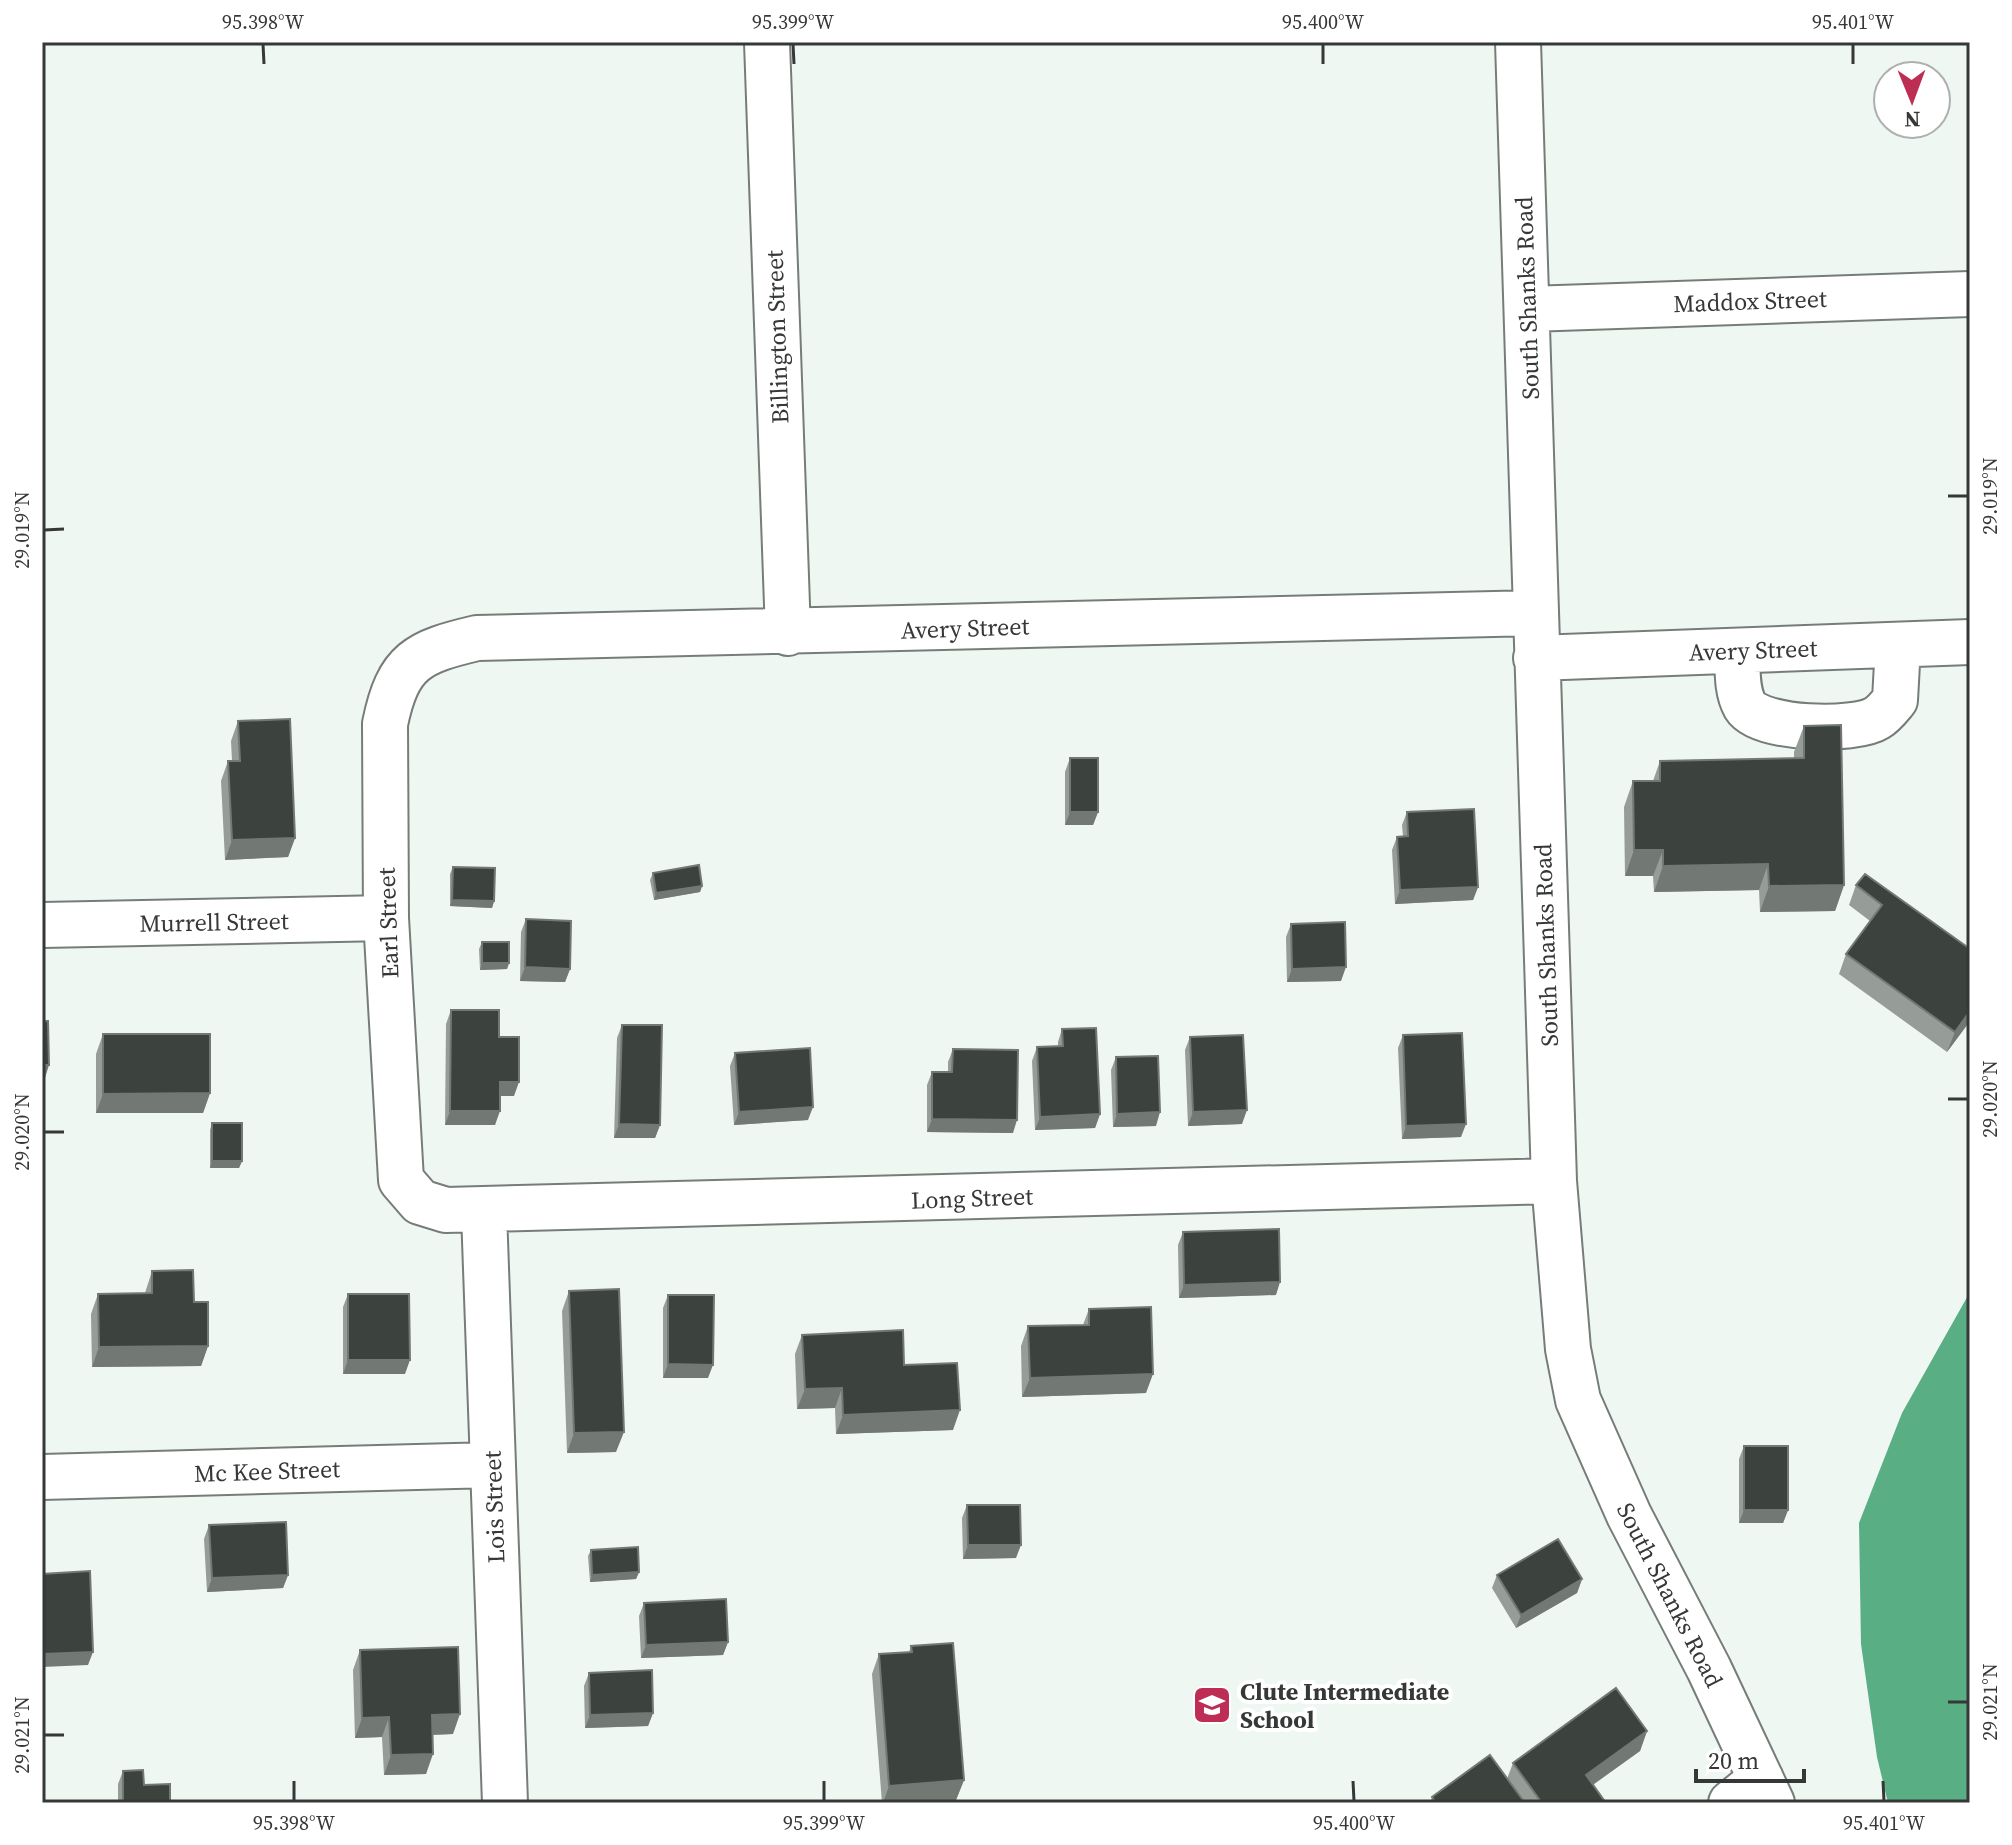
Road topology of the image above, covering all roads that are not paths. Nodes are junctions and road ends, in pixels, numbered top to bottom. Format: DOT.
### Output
graph roads {
  1 [pos="767,42"];
  2 [pos="1518,42"];
  3 [pos="1970,294"];
  4 [pos="1529,309"];
  5 [pos="1534,613"];
  6 [pos="788,633"];
  7 [pos="1970,642"];
  8 [pos="1898,645"];
  9 [pos="1737,651"];
  10 [pos="1536,658"];
  11 [pos="405,671"];
  12 [pos="386,918"];
  13 [pos="42,925"];
  14 [pos="401,1180"];
  15 [pos="1554,1181"];
  16 [pos="484,1212"];
  17 [pos="493,1465"];
  18 [pos="42,1477"];
  19 [pos="1754,1795"];
  20 [pos="505,1803"];
  1 -- 6 [label="street, Billington Street"];
  2 -- 4 [label="street, South Shanks Road"];
  3 -- 4 [label="street, Maddox Street"];
  4 -- 5 [label="street, South Shanks Road"];
  5 -- 6 [label="street, Avery Street"];
  5 -- 10 [label="street, South Shanks Road"];
  6 -- 11 [label="street, Avery Street"];
  7 -- 8 [label="street, Avery Street"];
  8 -- 9 [label="street, Avery Street"];
  8 -- 9 [label="street"];
  9 -- 10 [label="street, Avery Street"];
  10 -- 15 [label="street, South Shanks Road"];
  11 -- 12 [label="street, Earl Street"];
  12 -- 13 [label="street, Murrell Street"];
  12 -- 14 [label="street, Earl Street"];
  14 -- 16 [label="street, Long Street"];
  15 -- 16 [label="street, Long Street"];
  15 -- 19 [label="street, South Shanks Road"];
  16 -- 17 [label="street, Lois Street"];
  17 -- 18 [label="street, Mc Kee Street"];
  17 -- 20 [label="street, Lois Street"];
}
